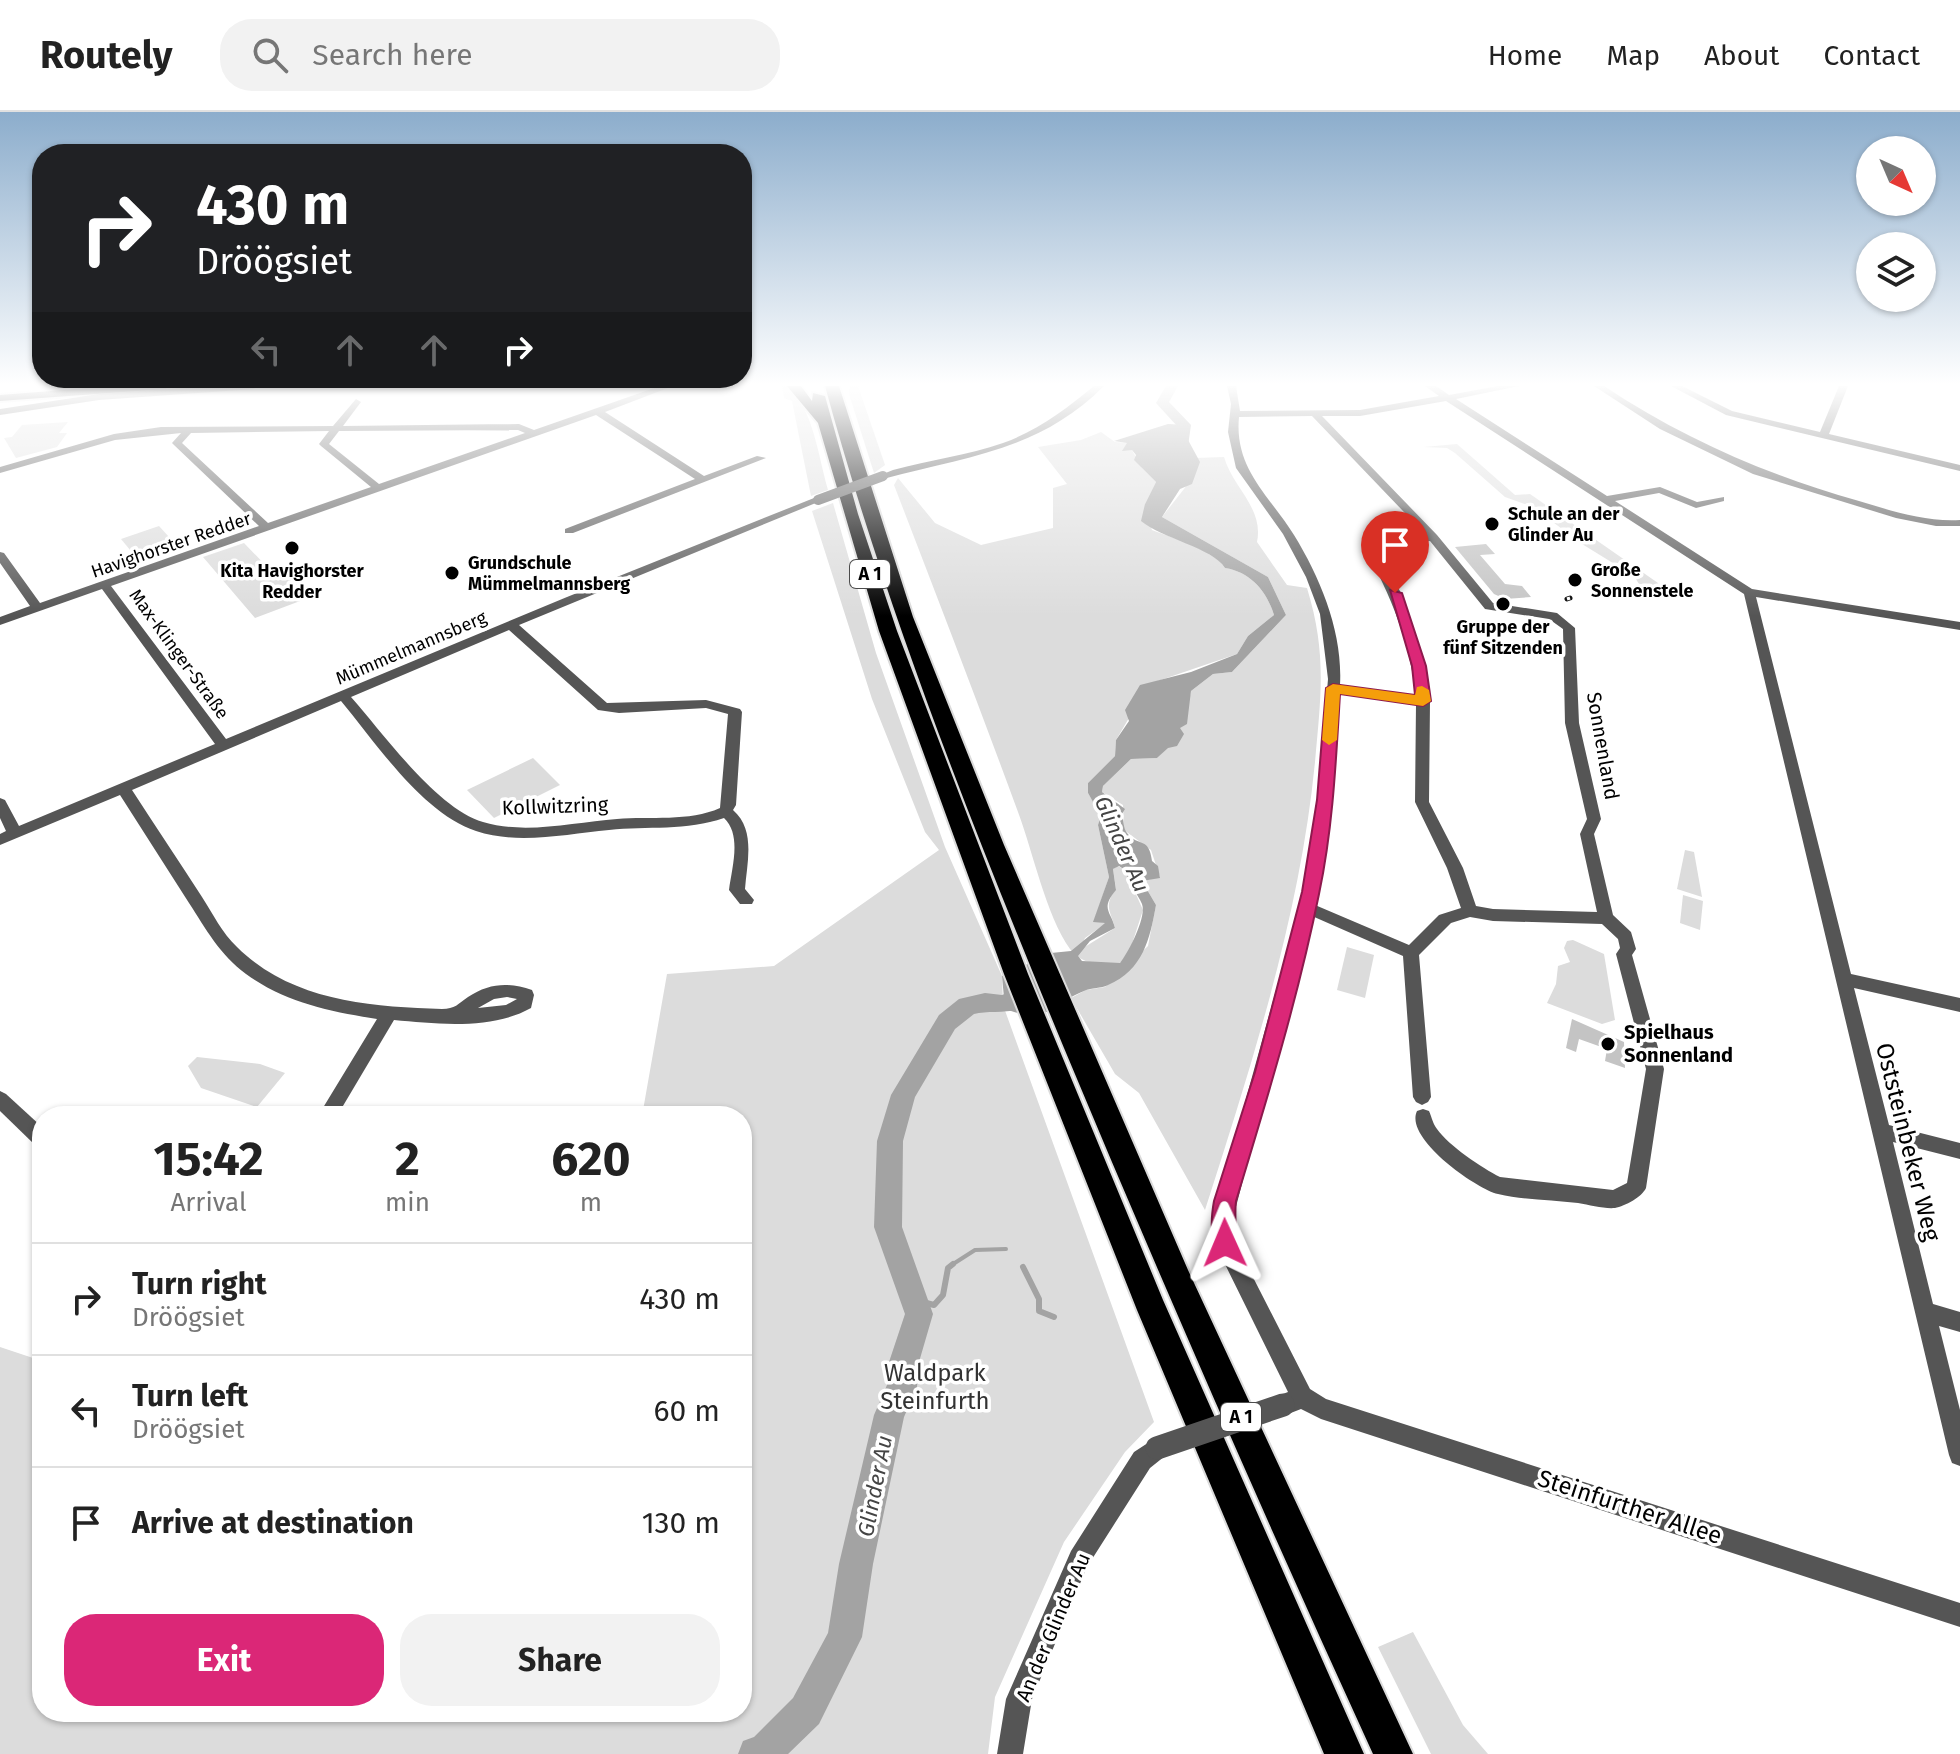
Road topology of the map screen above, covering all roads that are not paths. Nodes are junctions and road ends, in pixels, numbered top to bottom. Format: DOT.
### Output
graph roads {
  1 [pos="26,463"];
  2 [pos="198,463"];
  3 [pos="347,463"];
  4 [pos="454,463"];
  5 [pos="676,463"];
  6 [pos="749,463"];
  7 [pos="838,463"];
  8 [pos="859,463"];
  9 [pos="938,463"];
  10 [pos="1240,463"];
  11 [pos="1362,463"];
  12 [pos="1547,463"];
  13 [pos="1731,463"];
  14 [pos="1938,463"];
  15 [pos="1960,468"];
  16 [pos="0,470"];
  17 [pos="703,480"];
  18 [pos="379,489"];
  19 [pos="1720,499"];
  20 [pos="1604,500"];
  21 [pos="1960,523"];
  22 [pos="267,528"];
  23 [pos="569,531"];
  24 [pos="1433,537"];
  25 [pos="0,555"];
  26 [pos="105,585"];
  27 [pos="1749,592"];
  28 [pos="37,608"];
  29 [pos="0,621"];
  30 [pos="511,625"];
  31 [pos="1957,633"];
  32 [pos="1333,688"];
  33 [pos="344,696"];
  34 [pos="1423,701"];
  35 [pos="224,746"];
  36 [pos="124,789"];
  37 [pos="0,803"];
  38 [pos="725,811"];
  39 [pos="15,834"];
  40 [pos="0,840"];
  41 [pos="746,900"];
  42 [pos="1308,908"];
  43 [pos="1470,911"];
  44 [pos="1606,918"];
  45 [pos="1411,953"];
  46 [pos="1844,979"];
  47 [pos="1960,1005"];
  48 [pos="389,1014"];
  49 [pos="458,1015"];
  50 [pos="1077,1086"];
  51 [pos="1422,1097"];
  52 [pos="0,1099"];
  53 [pos="333,1106"];
  54 [pos="1423,1117"];
  55 [pos="32,1129"];
  56 [pos="1880,1131"];
  57 [pos="1960,1151"];
  58 [pos="1925,1312"];
  59 [pos="1960,1322"];
  60 [pos="1292,1401"];
  61 [pos="1960,1455"];
  62 [pos="1960,1615"];
  63 [pos="1010,1754"];
  64 [pos="1344,1754"];
  65 [pos="1393,1754"];
  1 -- 16 [label="street"];
  2 -- 22 [label="street"];
  3 -- 18 [label="street"];
  4 -- 18 [label="street, Havighorster Redder"];
  5 -- 17 [label="street"];
  6 -- 17 [label="street"];
  7 -- 50 [label="highway, A 1"];
  8 -- 50 [label="highway, A 1"];
  9 -- 30 [label="street, Mümmelmannsberg, bridge"];
  10 -- 32 [label="street"];
  11 -- 24 [label="street, Sonnenland"];
  12 -- 20 [label="street"];
  13 -- 21 [label="street"];
  14 -- 15 [label="street"];
  17 -- 23 [label="street"];
  18 -- 22 [label="street, Havighorster Redder"];
  19 -- 20 [label="street"];
  20 -- 27 [label="street"];
  22 -- 26 [label="street, Havighorster Redder"];
  24 -- 34 [label="street"];
  24 -- 44 [label="street, Sonnenland"];
  25 -- 28 [label="street"];
  26 -- 28 [label="street, Havighorster Redder"];
  26 -- 35 [label="street, Max-Klinger-Straße"];
  27 -- 31 [label="street"];
  27 -- 46 [label="street, Oststeinbeker Weg"];
  28 -- 29 [label="street, Havighorster Redder"];
  30 -- 33 [label="street, Mümmelmannsberg"];
  30 -- 38 [label="street"];
  32 -- 34 [label="street"];
  32 -- 42 [label="street"];
  33 -- 35 [label="street, Mümmelmannsberg"];
  33 -- 38 [label="street, Kollwitzring"];
  34 -- 43 [label="street"];
  35 -- 36 [label="street, Mümmelmannsberg"];
  36 -- 39 [label="street, Mümmelmannsberg"];
  36 -- 48 [label="street"];
  37 -- 39 [label="street"];
  38 -- 41 [label="street"];
  39 -- 40 [label="street, Mümmelmannsberg"];
  42 -- 45 [label="street"];
  42 -- 60 [label="street"];
  43 -- 44 [label="street"];
  43 -- 45 [label="street"];
  44 -- 54 [label="street, Sonnenland"];
  45 -- 51 [label="street"];
  46 -- 47 [label="street"];
  46 -- 56 [label="street, Oststeinbeker Weg"];
  48 -- 49 [label="street"];
  48 -- 53 [label="street"];
  50 -- 64 [label="highway, A 1"];
  50 -- 65 [label="highway, A 1"];
  52 -- 55 [label="street"];
  56 -- 57 [label="street"];
  56 -- 58 [label="street, Oststeinbeker Weg"];
  58 -- 59 [label="street"];
  58 -- 61 [label="street, Oststeinbeker Weg"];
  60 -- 62 [label="street, Steinfurther Allee"];
  60 -- 63 [label="street, An der Glinder Au, bridge"];
}
